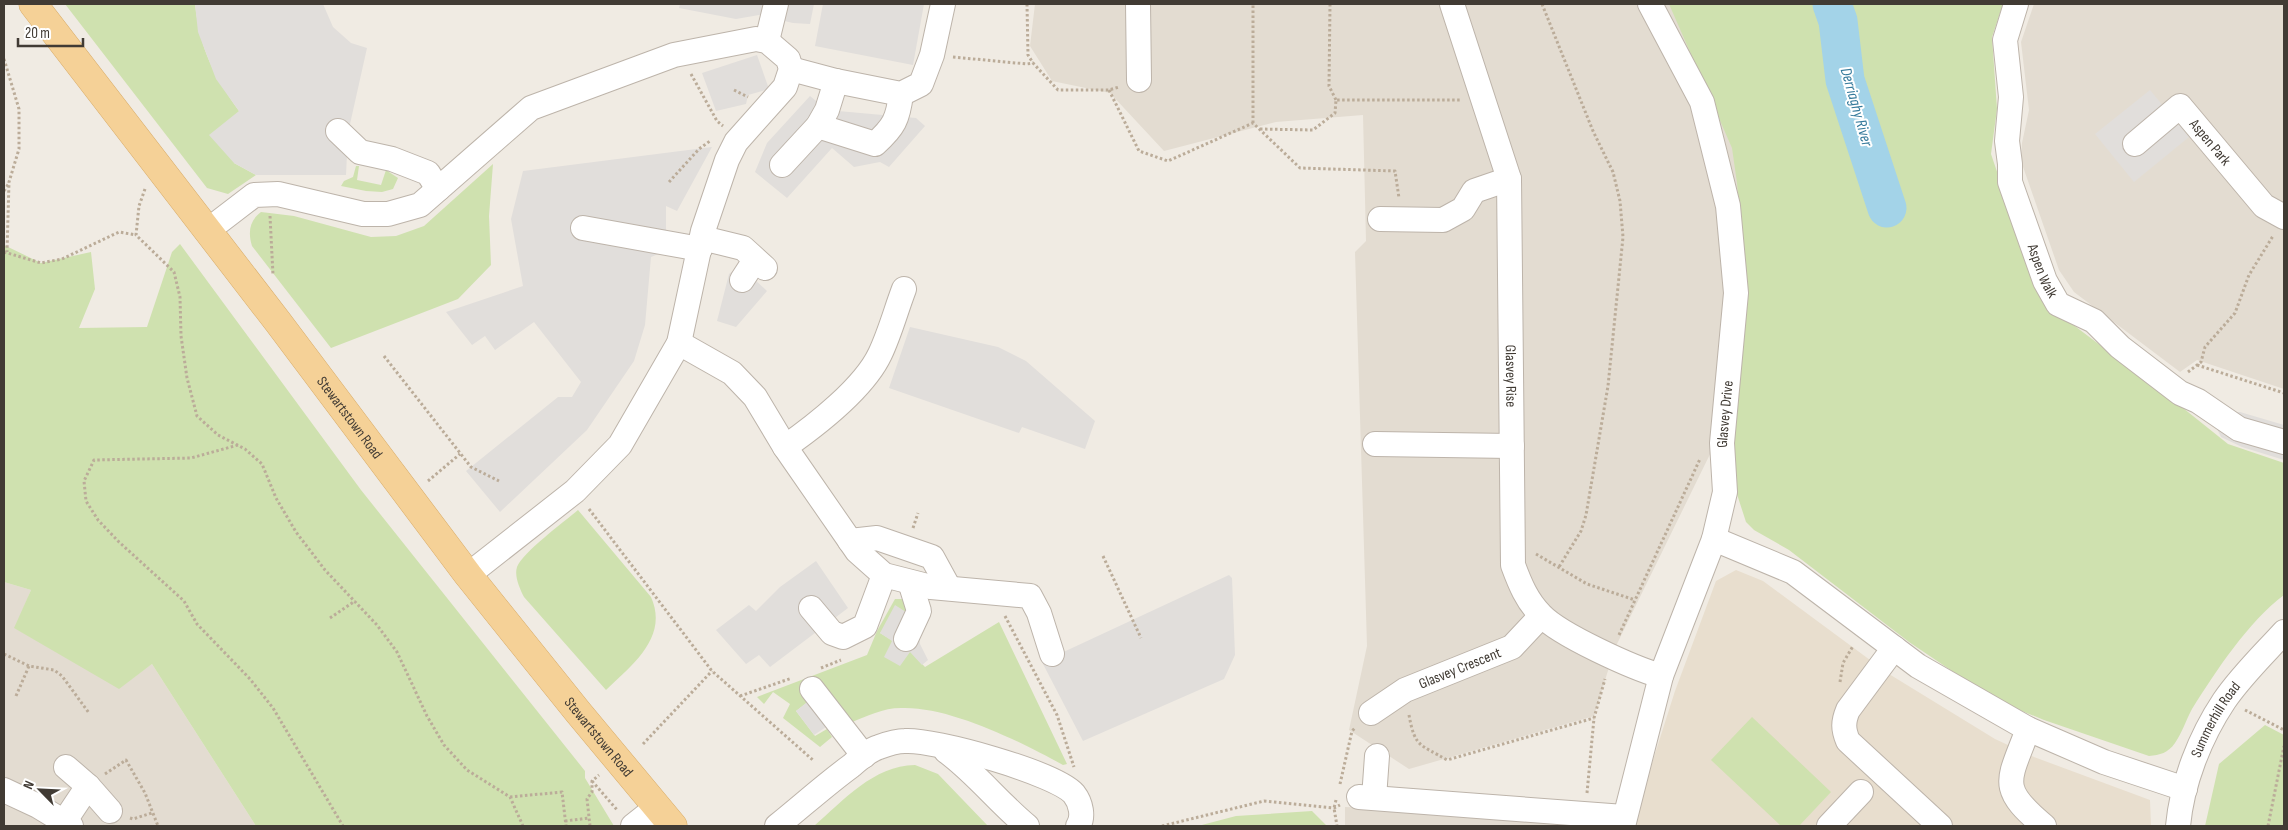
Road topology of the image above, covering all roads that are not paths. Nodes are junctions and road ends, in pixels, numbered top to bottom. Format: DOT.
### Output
graph roads {
  1 [pos="33,4"];
  2 [pos="776,4"];
  3 [pos="943,4"];
  4 [pos="1138,4"];
  5 [pos="1452,4"];
  6 [pos="1650,4"];
  7 [pos="2016,4"];
  8 [pos="767,40"];
  9 [pos="791,69"];
  10 [pos="1139,80"];
  11 [pos="836,81"];
  12 [pos="901,94"];
  13 [pos="818,126"];
  14 [pos="338,131"];
  15 [pos="2135,144"];
  16 [pos="782,165"];
  17 [pos="1509,179"];
  18 [pos="438,189"];
  19 [pos="1391,219"];
  20 [pos="2279,225"];
  21 [pos="583,228"];
  22 [pos="207,231"];
  23 [pos="701,244"];
  24 [pos="742,280"];
  25 [pos="904,289"];
  26 [pos="679,343"];
  27 [pos="2284,442"];
  28 [pos="1375,444"];
  29 [pos="1512,446"];
  30 [pos="785,447"];
  31 [pos="1714,539"];
  32 [pos="850,541"];
  33 [pos="468,575"];
  34 [pos="884,575"];
  35 [pos="910,582"];
  36 [pos="949,588"];
  37 [pos="811,608"];
  38 [pos="1541,616"];
  39 [pos="2284,632"];
  40 [pos="906,639"];
  41 [pos="1894,648"];
  42 [pos="1052,654"];
  43 [pos="1661,676"];
  44 [pos="812,689"];
  45 [pos="1371,713"];
  46 [pos="2028,729"];
  47 [pos="940,746"];
  48 [pos="864,756"];
  49 [pos="1377,756"];
  50 [pos="66,767"];
  51 [pos="88,786"];
  52 [pos="2186,789"];
  53 [pos="4,790"];
  54 [pos="1861,792"];
  55 [pos="110,811"];
  56 [pos="665,817"];
  57 [pos="628,821"];
  58 [pos="1623,822"];
  59 [pos="68,824"];
  60 [pos="780,825"];
  61 [pos="1027,826"];
  62 [pos="1078,826"];
  63 [pos="1829,826"];
  64 [pos="1940,826"];
  65 [pos="2044,826"];
  66 [pos="2178,826"];
  1 -- 22 [label="main road, Stewartstown Road"];
  2 -- 8 [label="street"];
  3 -- 12 [label="street"];
  4 -- 10 [label="street"];
  5 -- 17 [label="street, Glasvey Rise"];
  6 -- 31 [label="street, Glasvey Drive"];
  7 -- 27 [label="street, Aspen Walk"];
  8 -- 9 [label="street"];
  8 -- 18 [label="street"];
  9 -- 11 [label="street"];
  9 -- 23 [label="street"];
  11 -- 12 [label="street"];
  11 -- 13 [label="street"];
  12 -- 13 [label="street"];
  13 -- 16 [label="street"];
  14 -- 18 [label="street"];
  15 -- 20 [label="street, Aspen Park"];
  17 -- 19 [label="street"];
  17 -- 29 [label="street, Glasvey Rise"];
  18 -- 22 [label="street"];
  21 -- 23 [label="street"];
  22 -- 33 [label="main road, Stewartstown Road"];
  23 -- 24 [label="street"];
  23 -- 26 [label="street"];
  25 -- 30 [label="street"];
  26 -- 30 [label="street"];
  26 -- 33 [label="street"];
  28 -- 29 [label="street"];
  29 -- 38 [label="street, Glasvey Rise"];
  30 -- 32 [label="street"];
  31 -- 41 [label="street"];
  31 -- 43 [label="street, Glasvey Drive"];
  32 -- 34 [label="street"];
  32 -- 36 [label="street"];
  33 -- 56 [label="main road, Stewartstown Road"];
  34 -- 35 [label="street"];
  34 -- 37 [label="street"];
  35 -- 36 [label="street"];
  35 -- 40 [label="street"];
  36 -- 42 [label="street"];
  38 -- 43 [label="street, Glasvey Rise"];
  38 -- 45 [label="street, Glasvey Crescent"];
  39 -- 52 [label="street, Summerhill Road"];
  41 -- 46 [label="street"];
  41 -- 64 [label="street"];
  43 -- 58 [label="street, Glasvey Drive"];
  44 -- 48 [label="street"];
  46 -- 52 [label="street"];
  46 -- 65 [label="street"];
  47 -- 48 [label="street"];
  47 -- 61 [label="street"];
  47 -- 62 [label="street"];
  48 -- 60 [label="street"];
  49 -- 58 [label="street"];
  50 -- 51 [label="street"];
  51 -- 55 [label="street"];
  51 -- 59 [label="street"];
  52 -- 66 [label="street, Summerhill Road"];
  53 -- 59 [label="street"];
  54 -- 63 [label="street"];
  56 -- 57 [label="street"];
}
